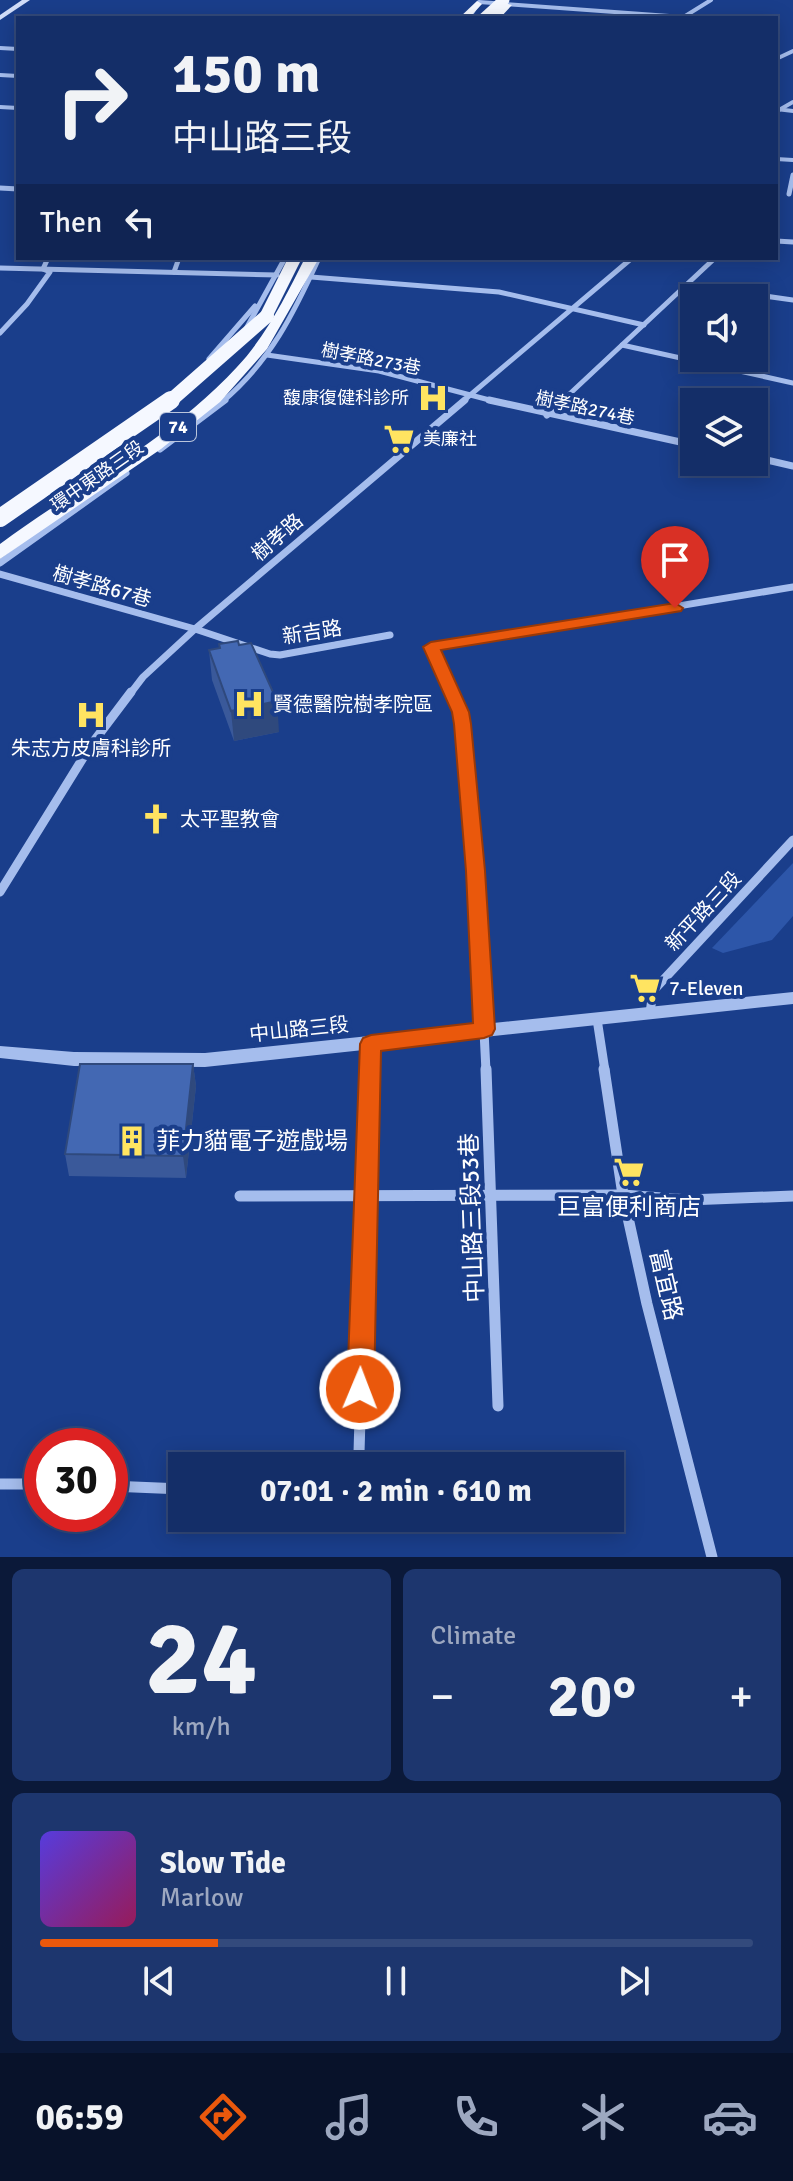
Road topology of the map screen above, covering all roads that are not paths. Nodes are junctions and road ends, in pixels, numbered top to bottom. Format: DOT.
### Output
graph roads {
  1 [pos="27,0"];
  2 [pos="493,0"];
  3 [pos="711,0"];
  4 [pos="480,2"];
  5 [pos="507,2"];
  6 [pos="470,16"];
  7 [pos="660,16"];
  8 [pos="685,16"];
  9 [pos="0,18"];
  10 [pos="793,102"];
  11 [pos="778,110"];
  12 [pos="793,111"];
  13 [pos="793,175"];
  14 [pos="789,194"];
  15 [pos="47,260"];
  16 [pos="178,260"];
  17 [pos="284,260"];
  18 [pos="294,260"];
  19 [pos="311,260"];
  20 [pos="318,260"];
  21 [pos="630,260"];
  22 [pos="713,260"];
  23 [pos="0,268"];
  24 [pos="43,269"];
  25 [pos="174,272"];
  26 [pos="277,275"];
  27 [pos="311,277"];
  28 [pos="688,284"];
  29 [pos="272,287"];
  30 [pos="680,292"];
  31 [pos="768,296"];
  32 [pos="793,300"];
  33 [pos="572,309"];
  34 [pos="267,316"];
  35 [pos="644,325"];
  36 [pos="0,333"];
  37 [pos="622,345"];
  38 [pos="267,355"];
  39 [pos="793,383"];
  40 [pos="470,395"];
  41 [pos="547,415"];
  42 [pos="680,442"];
  43 [pos="768,460"];
  44 [pos="793,466"];
  45 [pos="0,509"];
  46 [pos="0,518"];
  47 [pos="0,525"];
  48 [pos="0,538"];
  49 [pos="0,553"];
  50 [pos="0,563"];
  51 [pos="0,574"];
  52 [pos="793,587"];
  53 [pos="195,629"];
  54 [pos="390,635"];
  55 [pos="793,840"];
  56 [pos="0,892"];
  57 [pos="793,998"];
  58 [pos="650,1013"];
  59 [pos="597,1019"];
  60 [pos="484,1029"];
  61 [pos="371,1044"];
  62 [pos="0,1052"];
  63 [pos="623,1195"];
  64 [pos="240,1196"];
  65 [pos="492,1196"];
  66 [pos="793,1196"];
  67 [pos="365,1197"];
  68 [pos="498,1406"];
  69 [pos="359,1452"];
  70 [pos="0,1484"];
  71 [pos="24,1484"];
  72 [pos="128,1487"];
  73 [pos="168,1488"];
  74 [pos="712,1557"];
  1 -- 9 [label="main road"];
  2 -- 6 [label="highway"];
  3 -- 8 [label="street"];
  4 -- 5 [label="street"];
  5 -- 7 [label="street"];
  10 -- 11 [label="street"];
  11 -- 12 [label="street"];
  13 -- 14 [label="street"];
  15 -- 24 [label="street"];
  16 -- 25 [label="street"];
  17 -- 26 [label="street, 環中東路三段"];
  18 -- 34 [label="highway, 74"];
  19 -- 49 [label="highway, 74"];
  20 -- 27 [label="street, 環中東路三段"];
  21 -- 33 [label="street, 樹孝路"];
  22 -- 28 [label="street"];
  23 -- 24 [label="street"];
  24 -- 25 [label="street"];
  24 -- 36 [label="street"];
  25 -- 26 [label="street"];
  26 -- 29 [label="street, 環中東路三段"];
  27 -- 33 [label="street"];
  27 -- 38 [label="street, 環中東路三段"];
  29 -- 45 [label="street, 環中東路三段"];
  29 -- 47 [label="street, 環中東路三段"];
  30 -- 35 [label="street"];
  31 -- 32 [label="street"];
  33 -- 35 [label="street"];
  33 -- 40 [label="street, 樹孝路"];
  34 -- 46 [label="highway, 74, bridge"];
  34 -- 48 [label="highway, 74, bridge"];
  35 -- 37 [label="street"];
  37 -- 39 [label="street"];
  37 -- 41 [label="street"];
  38 -- 40 [label="street, 樹孝路273巷"];
  38 -- 50 [label="street, 環中東路三段"];
  40 -- 41 [label="street, 樹孝路274巷"];
  40 -- 53 [label="street, 樹孝路"];
  41 -- 42 [label="street, 樹孝路274巷"];
  43 -- 44 [label="street"];
  51 -- 53 [label="street, 樹孝路67巷"];
  52 -- 60 [label="street, 中山路三段53巷"];
  53 -- 54 [label="street, 新吉路"];
  53 -- 56 [label="street, 樹孝路"];
  55 -- 58 [label="street, 新平路三段"];
  57 -- 58 [label="street, 中山路三段"];
  58 -- 59 [label="street, 中山路三段"];
  59 -- 60 [label="street, 中山路三段"];
  59 -- 63 [label="street, 富宜路"];
  60 -- 61 [label="street, 中山路三段"];
  60 -- 65 [label="street, 中山路三段53巷"];
  61 -- 62 [label="street, 中山路三段"];
  61 -- 67 [label="street"];
  63 -- 65 [label="street"];
  63 -- 66 [label="street"];
  63 -- 74 [label="street, 富宜路"];
  64 -- 67 [label="street"];
  65 -- 67 [label="street"];
  65 -- 68 [label="street, 中山路三段53巷"];
  67 -- 69 [label="street"];
  70 -- 71 [label="street"];
  72 -- 73 [label="street"];
}
